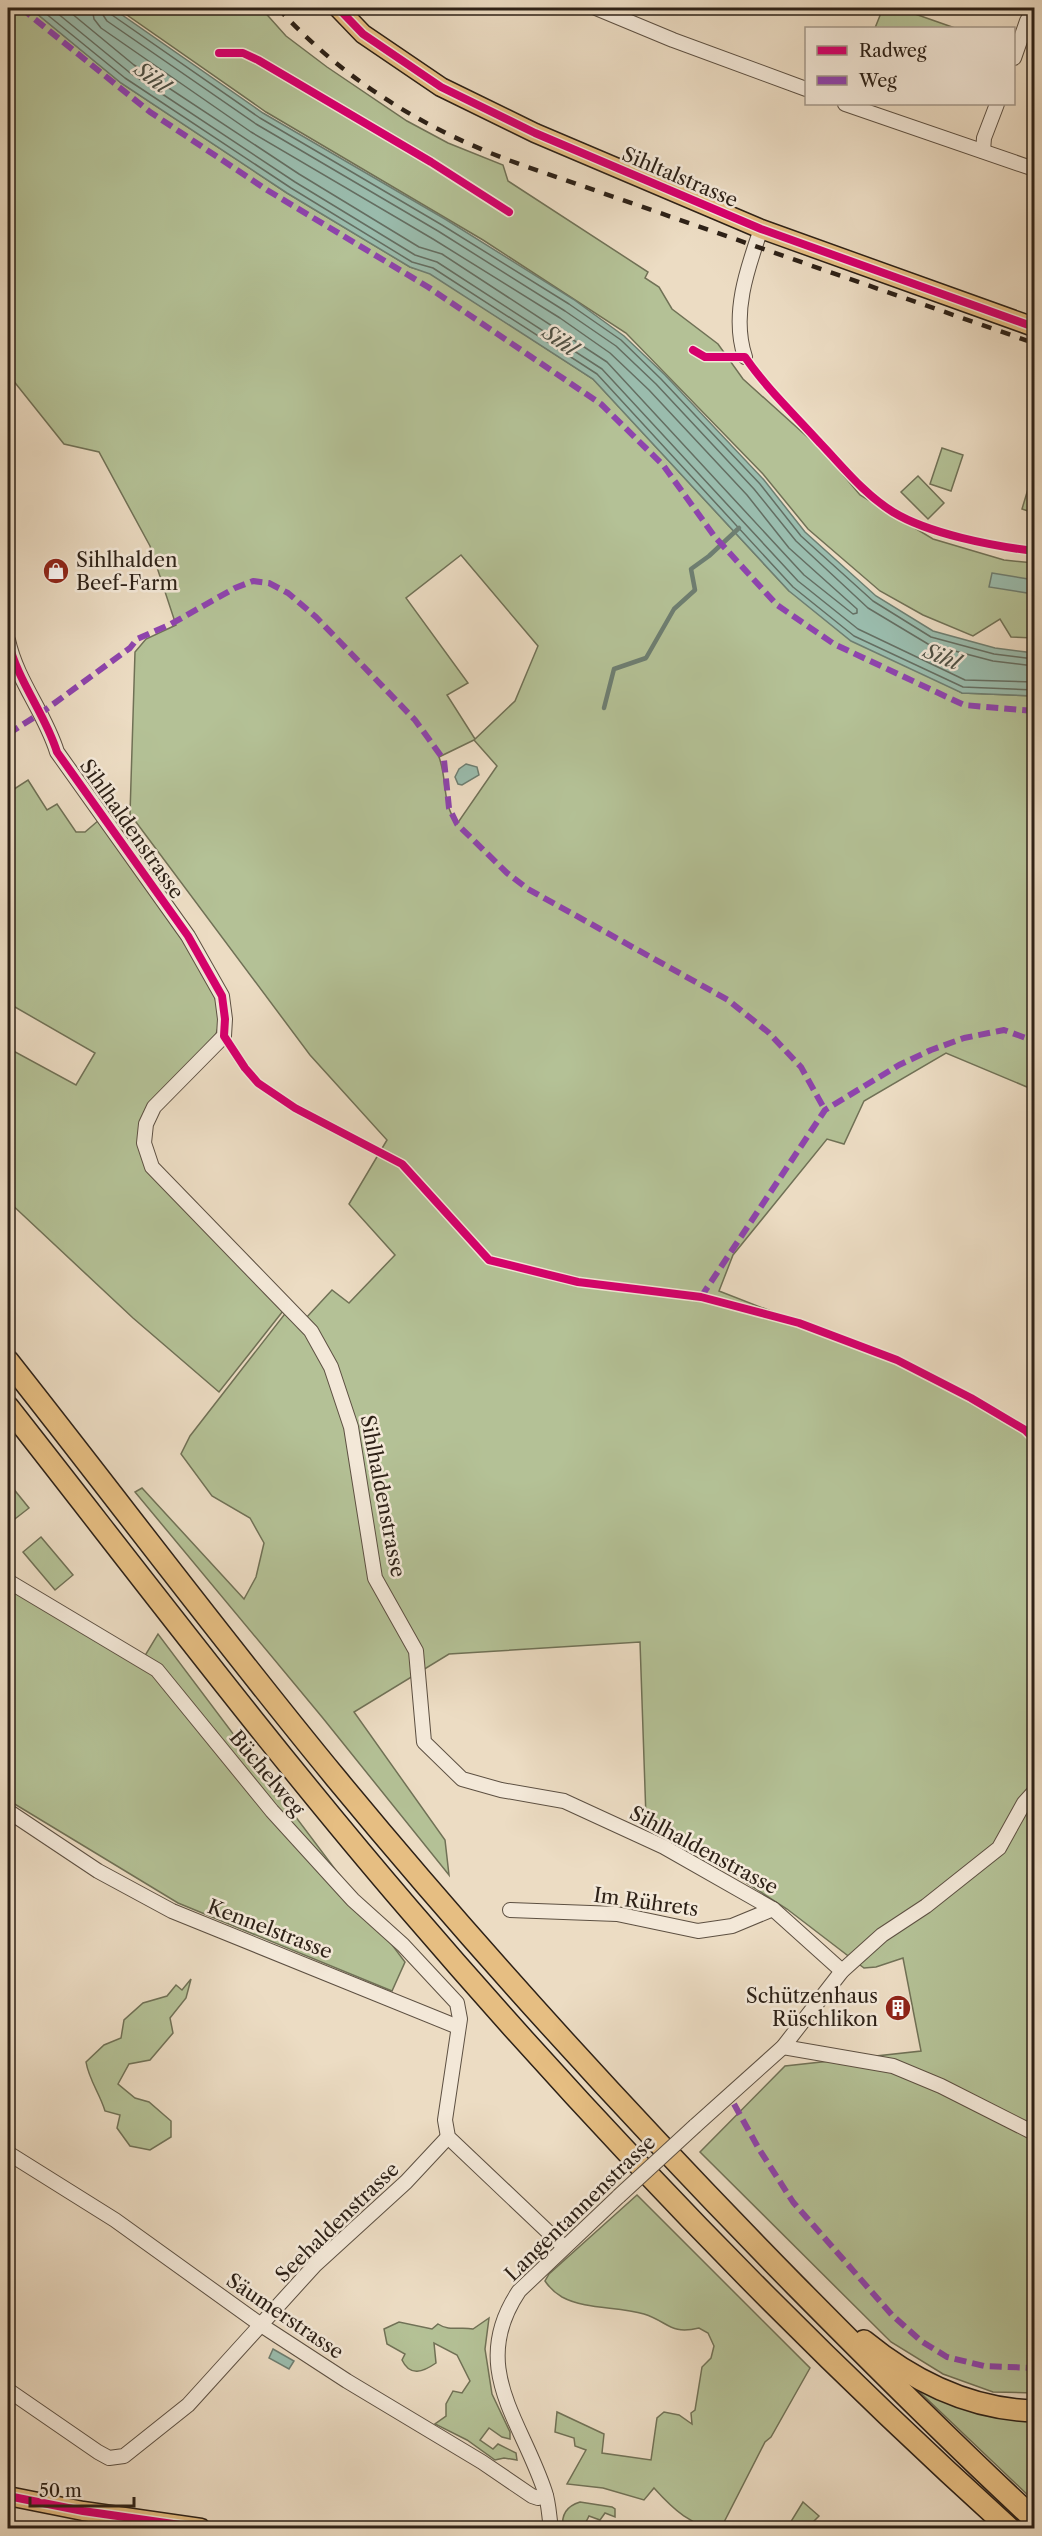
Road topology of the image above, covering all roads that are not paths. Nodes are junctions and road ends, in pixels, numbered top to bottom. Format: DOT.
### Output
graph roads {
  1 [pos="338,8"];
  2 [pos="596,8"];
  3 [pos="1035,9"];
  4 [pos="618,12"];
  5 [pos="1015,55"];
  6 [pos="805,88"];
  7 [pos="848,105"];
  8 [pos="997,105"];
  9 [pos="983,151"];
  10 [pos="1035,169"];
  11 [pos="761,229"];
  12 [pos="1035,327"];
  13 [pos="745,357"];
  14 [pos="8,640"];
  15 [pos="8,1361"];
  16 [pos="8,1407"];
  17 [pos="8,1581"];
  18 [pos="1035,1792"];
  19 [pos="8,1811"];
  20 [pos="773,1909"];
  21 [pos="510,1910"];
  22 [pos="843,1971"];
  23 [pos="458,2026"];
  24 [pos="783,2047"];
  25 [pos="1035,2133"];
  26 [pos="448,2137"];
  27 [pos="8,2154"];
  28 [pos="564,2247"];
  29 [pos="795,2285"];
  30 [pos="261,2325"];
  31 [pos="8,2390"];
  32 [pos="1035,2411"];
  33 [pos="8,2496"];
  34 [pos="546,2496"];
  35 [pos="1035,2519"];
  36 [pos="201,2529"];
  37 [pos="551,2529"];
  38 [pos="1009,2529"];
  1 -- 11 [label="main road, Sihltalstrasse"];
  2 -- 4 [label="street"];
  3 -- 5 [label="street"];
  4 -- 6 [label="street"];
  7 -- 9 [label="street"];
  8 -- 9 [label="street"];
  9 -- 10 [label="street"];
  11 -- 12 [label="main road, Sihltalstrasse"];
  11 -- 13 [label="street"];
  14 -- 20 [label="street, Sihlhaldenstrasse"];
  15 -- 29 [label="highway"];
  16 -- 38 [label="highway"];
  17 -- 23 [label="street, Büchelweg"];
  18 -- 22 [label="street, Langentannenstrasse"];
  19 -- 23 [label="street, Kennelstrasse"];
  20 -- 21 [label="street, Im Rührets"];
  20 -- 22 [label="street, Sihlhaldenstrasse"];
  22 -- 24 [label="street, Langentannenstrasse"];
  23 -- 26 [label="street"];
  24 -- 25 [label="street"];
  24 -- 28 [label="street, Langentannenstrasse, bridge"];
  26 -- 28 [label="street"];
  26 -- 30 [label="street, Seehaldenstrasse"];
  27 -- 30 [label="street, Säumerstrasse"];
  28 -- 34 [label="street, Langentannenstrasse"];
  29 -- 32 [label="highway"];
  29 -- 35 [label="highway"];
  30 -- 31 [label="street, Seehaldenstrasse"];
  30 -- 34 [label="street, Säumerstrasse"];
  33 -- 36 [label="main road"];
  34 -- 37 [label="street, Langentannenstrasse"];
}
